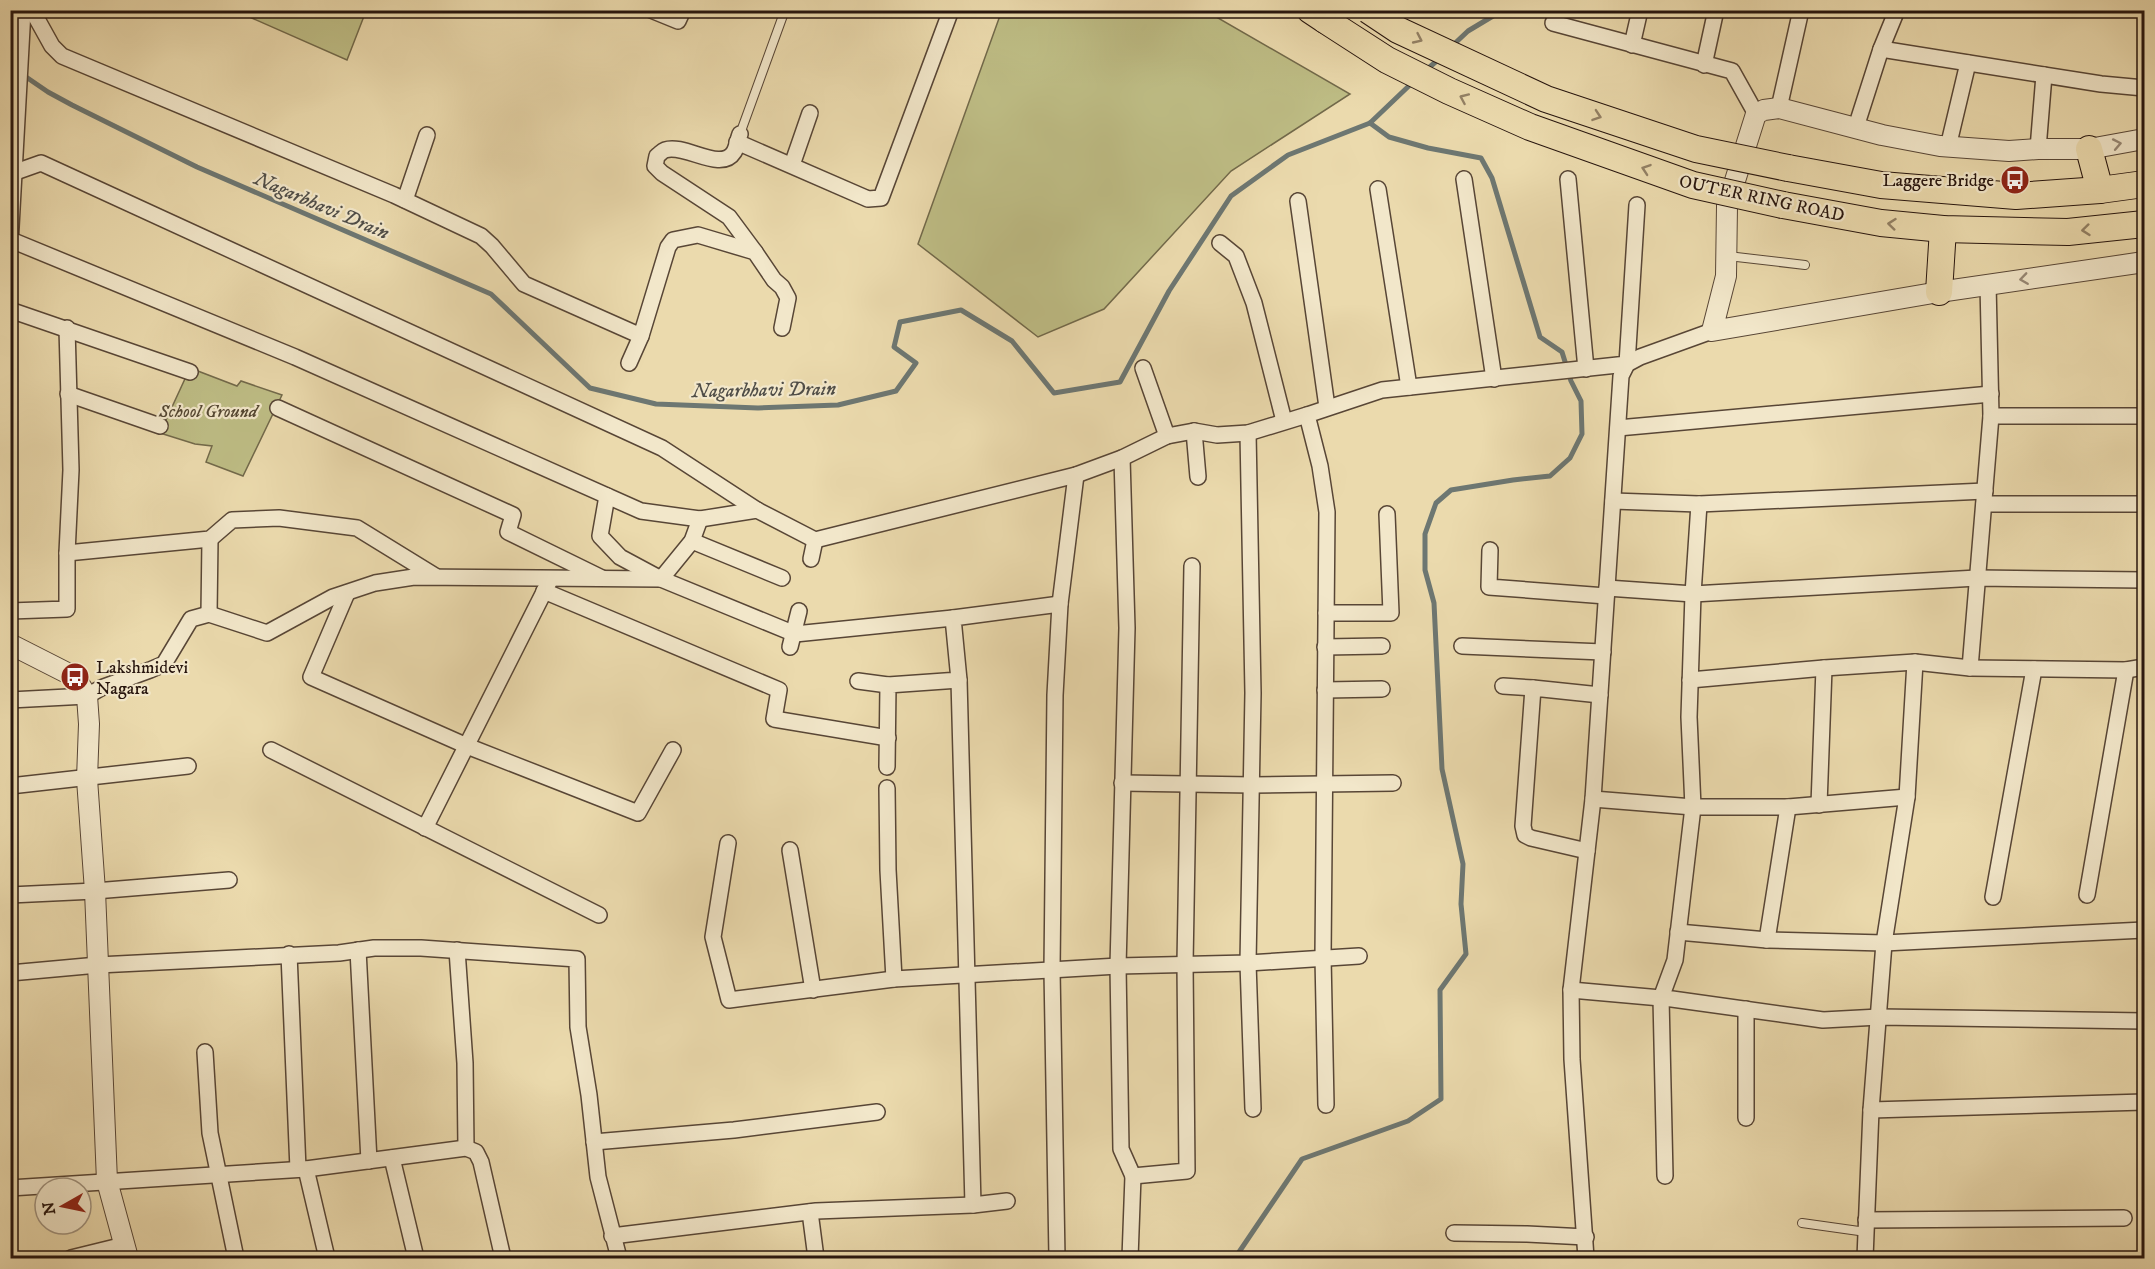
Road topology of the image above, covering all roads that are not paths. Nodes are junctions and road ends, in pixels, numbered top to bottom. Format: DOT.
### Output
graph roads {
  1 [pos="23,10"];
  2 [pos="32,10"];
  3 [pos="651,10"];
  4 [pos="683,10"];
  5 [pos="785,10"];
  6 [pos="951,10"];
  7 [pos="1368,10"];
  8 [pos="1640,10"];
  9 [pos="1716,10"];
  10 [pos="1801,10"];
  11 [pos="1897,10"];
  12 [pos="1317,15"];
  13 [pos="1553,23"];
  14 [pos="1632,45"];
  15 [pos="1881,49"];
  16 [pos="1968,63"];
  17 [pos="1704,65"];
  18 [pos="2044,75"];
  19 [pos="2145,88"];
  20 [pos="1779,108"];
  21 [pos="810,112"];
  22 [pos="1756,114"];
  23 [pos="1856,127"];
  24 [pos="427,135"];
  25 [pos="739,138"];
  26 [pos="2145,139"];
  27 [pos="1948,147"];
  28 [pos="2038,148"];
  29 [pos="2089,149"];
  30 [pos="792,165"];
  31 [pos="13,174"];
  32 [pos="1464,179"];
  33 [pos="1568,179"];
  34 [pos="2145,184"];
  35 [pos="1378,189"];
  36 [pos="2100,190"];
  37 [pos="405,200"];
  38 [pos="1298,201"];
  39 [pos="1637,205"];
  40 [pos="2145,224"];
  41 [pos="1943,229"];
  42 [pos="11,240"];
  43 [pos="1220,243"];
  44 [pos="10,245"];
  45 [pos="755,252"];
  46 [pos="1726,255"];
  47 [pos="2145,262"];
  48 [pos="1804,265"];
  49 [pos="1988,284"];
  50 [pos="1940,292"];
  51 [pos="10,310"];
  52 [pos="67,328"];
  53 [pos="782,328"];
  54 [pos="1712,332"];
  55 [pos="641,336"];
  56 [pos="629,363"];
  57 [pos="1627,364"];
  58 [pos="1143,369"];
  59 [pos="1584,369"];
  60 [pos="190,372"];
  61 [pos="1494,379"];
  62 [pos="1409,387"];
  63 [pos="69,394"];
  64 [pos="1991,394"];
  65 [pos="1327,407"];
  66 [pos="278,408"];
  67 [pos="1307,415"];
  68 [pos="1991,416"];
  69 [pos="2145,416"];
  70 [pos="1284,421"];
  71 [pos="160,426"];
  72 [pos="1618,428"];
  73 [pos="1194,431"];
  74 [pos="1248,433"];
  75 [pos="1167,436"];
  76 [pos="1122,458"];
  77 [pos="1076,475"];
  78 [pos="1198,477"];
  79 [pos="607,496"];
  80 [pos="1984,498"];
  81 [pos="1613,501"];
  82 [pos="1699,504"];
  83 [pos="2145,504"];
  84 [pos="757,510"];
  85 [pos="1387,514"];
  86 [pos="700,519"];
  87 [pos="210,539"];
  88 [pos="815,540"];
  89 [pos="692,541"];
  90 [pos="1490,550"];
  91 [pos="67,554"];
  92 [pos="811,559"];
  93 [pos="1192,566"];
  94 [pos="438,577"];
  95 [pos="783,578"];
  96 [pos="1977,578"];
  97 [pos="605,579"];
  98 [pos="661,579"];
  99 [pos="2145,580"];
  100 [pos="548,585"];
  101 [pos="1607,592"];
  102 [pos="347,593"];
  103 [pos="1693,594"];
  104 [pos="1060,604"];
  105 [pos="10,611"];
  106 [pos="799,611"];
  107 [pos="1326,613"];
  108 [pos="208,614"];
  109 [pos="953,618"];
  110 [pos="792,641"];
  111 [pos="10,644"];
  112 [pos="1325,646"];
  113 [pos="1382,646"];
  114 [pos="1462,646"];
  115 [pos="1603,652"];
  116 [pos="1915,662"];
  117 [pos="2145,667"];
  118 [pos="1824,668"];
  119 [pos="1970,668"];
  120 [pos="2034,669"];
  121 [pos="2126,670"];
  122 [pos="959,680"];
  123 [pos="1690,680"];
  124 [pos="858,681"];
  125 [pos="888,685"];
  126 [pos="1503,686"];
  127 [pos="1533,688"];
  128 [pos="1382,689"];
  129 [pos="1325,690"];
  130 [pos="1600,695"];
  131 [pos="87,696"];
  132 [pos="10,700"];
  133 [pos="888,738"];
  134 [pos="467,746"];
  135 [pos="271,750"];
  136 [pos="673,750"];
  137 [pos="188,766"];
  138 [pos="887,767"];
  139 [pos="87,779"];
  140 [pos="1122,783"];
  141 [pos="1187,783"];
  142 [pos="1393,783"];
  143 [pos="1325,784"];
  144 [pos="1253,785"];
  145 [pos="10,786"];
  146 [pos="887,788"];
  147 [pos="1907,797"];
  148 [pos="1593,800"];
  149 [pos="1819,804"];
  150 [pos="1693,807"];
  151 [pos="1788,807"];
  152 [pos="425,828"];
  153 [pos="728,843"];
  154 [pos="790,850"];
  155 [pos="1587,851"];
  156 [pos="229,880"];
  157 [pos="95,891"];
  158 [pos="10,895"];
  159 [pos="2087,895"];
  160 [pos="1993,897"];
  161 [pos="599,915"];
  162 [pos="2145,930"];
  163 [pos="1678,932"];
  164 [pos="1767,940"];
  165 [pos="1884,943"];
  166 [pos="358,950"];
  167 [pos="457,950"];
  168 [pos="289,954"];
  169 [pos="1359,956"];
  170 [pos="1323,957"];
  171 [pos="1248,963"];
  172 [pos="1185,964"];
  173 [pos="98,965"];
  174 [pos="1118,966"];
  175 [pos="1052,970"];
  176 [pos="10,973"];
  177 [pos="968,974"];
  178 [pos="894,979"];
  179 [pos="813,990"];
  180 [pos="1571,990"];
  181 [pos="1661,998"];
  182 [pos="1746,1009"];
  183 [pos="1879,1017"];
  184 [pos="2145,1022"];
  185 [pos="206,1052"];
  186 [pos="2145,1102"];
  187 [pos="1326,1105"];
  188 [pos="1253,1109"];
  189 [pos="1871,1110"];
  190 [pos="877,1112"];
  191 [pos="1746,1118"];
  192 [pos="594,1142"];
  193 [pos="466,1148"];
  194 [pos="392,1158"];
  195 [pos="369,1161"];
  196 [pos="302,1169"];
  197 [pos="218,1174"];
  198 [pos="1133,1176"];
  199 [pos="1665,1176"];
  200 [pos="106,1182"];
  201 [pos="10,1188"];
  202 [pos="1007,1200"];
  203 [pos="973,1204"];
  204 [pos="810,1212"];
  205 [pos="2124,1218"];
  206 [pos="1802,1223"];
  207 [pos="1866,1226"];
  208 [pos="1454,1233"];
  209 [pos="612,1236"];
  210 [pos="1586,1237"];
  211 [pos="126,1252"];
  212 [pos="71,1258"];
  213 [pos="236,1258"];
  214 [pos="327,1258"];
  215 [pos="416,1258"];
  216 [pos="503,1258"];
  217 [pos="619,1258"];
  218 [pos="816,1258"];
  219 [pos="1057,1258"];
  220 [pos="1130,1258"];
  221 [pos="1586,1258"];
  222 [pos="1865,1258"];
  1 -- 31 [label="street"];
  2 -- 37 [label="street"];
  3 -- 4 [label="street"];
  5 -- 25 [label="lane"];
  6 -- 30 [label="street"];
  7 -- 36 [label="highway, OUTER RING ROAD, one-way, bridge"];
  8 -- 14 [label="street"];
  9 -- 17 [label="street"];
  10 -- 20 [label="street"];
  11 -- 15 [label="street"];
  41 -- 12 [label="highway, OUTER RING ROAD, one-way, bridge"];
  13 -- 14 [label="street"];
  14 -- 17 [label="street"];
  15 -- 16 [label="street"];
  15 -- 23 [label="street"];
  16 -- 18 [label="street"];
  16 -- 27 [label="street"];
  17 -- 22 [label="street"];
  18 -- 19 [label="street"];
  18 -- 28 [label="street"];
  20 -- 22 [label="street"];
  20 -- 23 [label="street"];
  21 -- 30 [label="street"];
  22 -- 46 [label="street"];
  23 -- 27 [label="street"];
  24 -- 37 [label="street"];
  25 -- 30 [label="street"];
  25 -- 45 [label="street"];
  29 -- 26 [label="street, one-way"];
  27 -- 28 [label="street"];
  28 -- 29 [label="street"];
  29 -- 36 [label="highway"];
  31 -- 42 [label="street"];
  31 -- 84 [label="street"];
  32 -- 61 [label="street"];
  33 -- 59 [label="street"];
  34 -- 36 [label="highway, OUTER RING ROAD"];
  35 -- 62 [label="street"];
  37 -- 55 [label="street"];
  38 -- 65 [label="street"];
  39 -- 57 [label="street"];
  40 -- 41 [label="highway, OUTER RING ROAD, one-way"];
  41 -- 50 [label="highway"];
  42 -- 44 [label="street"];
  42 -- 79 [label="street"];
  43 -- 70 [label="street"];
  45 -- 53 [label="street"];
  45 -- 55 [label="street"];
  46 -- 48 [label="lane"];
  46 -- 54 [label="street"];
  47 -- 49 [label="street, one-way"];
  49 -- 50 [label="street"];
  49 -- 64 [label="street"];
  50 -- 54 [label="street"];
  51 -- 52 [label="street"];
  52 -- 60 [label="street"];
  52 -- 63 [label="street"];
  54 -- 57 [label="street"];
  55 -- 56 [label="street"];
  57 -- 59 [label="street"];
  57 -- 72 [label="street"];
  58 -- 75 [label="street"];
  59 -- 61 [label="street"];
  61 -- 62 [label="street"];
  62 -- 65 [label="street"];
  63 -- 71 [label="street"];
  63 -- 91 [label="street"];
  64 -- 68 [label="street"];
  64 -- 72 [label="street"];
  65 -- 67 [label="street"];
  66 -- 97 [label="street"];
  67 -- 70 [label="street"];
  67 -- 107 [label="street"];
  68 -- 69 [label="street"];
  68 -- 80 [label="street"];
  70 -- 74 [label="street"];
  72 -- 81 [label="street"];
  73 -- 74 [label="street"];
  73 -- 75 [label="street"];
  73 -- 78 [label="street"];
  74 -- 144 [label="street"];
  75 -- 76 [label="street"];
  76 -- 77 [label="street"];
  76 -- 140 [label="street"];
  77 -- 88 [label="street"];
  77 -- 104 [label="street"];
  79 -- 86 [label="street"];
  79 -- 98 [label="street"];
  80 -- 82 [label="street"];
  80 -- 83 [label="street"];
  80 -- 96 [label="street"];
  81 -- 82 [label="street"];
  81 -- 101 [label="street"];
  82 -- 103 [label="street"];
  84 -- 86 [label="street"];
  84 -- 88 [label="street"];
  85 -- 107 [label="street"];
  86 -- 89 [label="street"];
  87 -- 91 [label="street"];
  87 -- 94 [label="street"];
  87 -- 108 [label="street"];
  88 -- 92 [label="street"];
  89 -- 95 [label="street"];
  89 -- 98 [label="street"];
  90 -- 101 [label="street"];
  91 -- 105 [label="street"];
  93 -- 141 [label="street"];
  94 -- 100 [label="street"];
  94 -- 102 [label="street"];
  96 -- 99 [label="street"];
  96 -- 103 [label="street"];
  96 -- 119 [label="street"];
  97 -- 98 [label="street"];
  97 -- 100 [label="street"];
  98 -- 110 [label="street"];
  100 -- 133 [label="street"];
  100 -- 134 [label="street"];
  101 -- 103 [label="street"];
  101 -- 115 [label="street"];
  102 -- 108 [label="street"];
  102 -- 134 [label="street"];
  103 -- 123 [label="street"];
  104 -- 109 [label="street"];
  104 -- 175 [label="street"];
  106 -- 110 [label="street"];
  107 -- 112 [label="street"];
  108 -- 131 [label="street"];
  109 -- 110 [label="street"];
  109 -- 122 [label="street"];
  111 -- 131 [label="street"];
  112 -- 113 [label="street"];
  112 -- 129 [label="street"];
  114 -- 115 [label="street"];
  115 -- 130 [label="street"];
  116 -- 118 [label="street"];
  116 -- 119 [label="street"];
  116 -- 147 [label="street"];
  117 -- 121 [label="street"];
  118 -- 123 [label="street"];
  118 -- 149 [label="street"];
  119 -- 120 [label="street"];
  120 -- 121 [label="street"];
  120 -- 160 [label="street"];
  121 -- 159 [label="street"];
  122 -- 125 [label="street"];
  122 -- 177 [label="street"];
  123 -- 150 [label="street"];
  124 -- 125 [label="street"];
  125 -- 133 [label="street"];
  126 -- 127 [label="street"];
  127 -- 130 [label="street"];
  127 -- 155 [label="street"];
  128 -- 129 [label="street"];
  129 -- 143 [label="street"];
  130 -- 148 [label="street"];
  131 -- 132 [label="street"];
  131 -- 139 [label="street"];
  133 -- 138 [label="street"];
  134 -- 136 [label="street"];
  134 -- 152 [label="street"];
  135 -- 152 [label="street"];
  137 -- 139 [label="street"];
  139 -- 145 [label="street"];
  139 -- 157 [label="street"];
  140 -- 141 [label="street"];
  140 -- 174 [label="street"];
  141 -- 144 [label="street"];
  141 -- 172 [label="street"];
  142 -- 143 [label="street"];
  143 -- 144 [label="street"];
  143 -- 170 [label="street"];
  144 -- 171 [label="street"];
  146 -- 178 [label="street"];
  147 -- 149 [label="street"];
  147 -- 165 [label="street"];
  148 -- 150 [label="street"];
  148 -- 155 [label="street"];
  149 -- 151 [label="street"];
  150 -- 151 [label="street"];
  150 -- 163 [label="street"];
  151 -- 164 [label="street"];
  152 -- 161 [label="street"];
  153 -- 179 [label="street"];
  154 -- 179 [label="street"];
  155 -- 180 [label="street"];
  156 -- 157 [label="street"];
  157 -- 158 [label="street"];
  157 -- 173 [label="street"];
  162 -- 165 [label="street"];
  163 -- 164 [label="street"];
  163 -- 181 [label="street"];
  164 -- 165 [label="street"];
  165 -- 183 [label="street"];
  166 -- 167 [label="street"];
  166 -- 168 [label="street"];
  166 -- 195 [label="street"];
  167 -- 192 [label="street"];
  167 -- 193 [label="street"];
  168 -- 173 [label="street"];
  168 -- 196 [label="street"];
  169 -- 170 [label="street"];
  170 -- 171 [label="street"];
  170 -- 187 [label="street"];
  171 -- 172 [label="street"];
  171 -- 188 [label="street"];
  172 -- 174 [label="street"];
  172 -- 198 [label="street"];
  173 -- 176 [label="street"];
  173 -- 200 [label="street"];
  174 -- 175 [label="street"];
  174 -- 198 [label="street"];
  175 -- 177 [label="street"];
  175 -- 219 [label="street"];
  177 -- 178 [label="street"];
  177 -- 203 [label="street"];
  178 -- 179 [label="street"];
  180 -- 181 [label="street"];
  180 -- 210 [label="street"];
  181 -- 182 [label="street"];
  181 -- 199 [label="street"];
  182 -- 183 [label="street"];
  182 -- 191 [label="street"];
  183 -- 184 [label="street"];
  183 -- 189 [label="street"];
  185 -- 197 [label="street"];
  186 -- 189 [label="street"];
  189 -- 207 [label="street"];
  190 -- 192 [label="street"];
  192 -- 209 [label="street"];
  193 -- 194 [label="street"];
  193 -- 216 [label="street"];
  194 -- 195 [label="street"];
  194 -- 215 [label="street"];
  195 -- 196 [label="street"];
  196 -- 197 [label="street"];
  196 -- 214 [label="street"];
  197 -- 200 [label="street"];
  197 -- 213 [label="street"];
  198 -- 220 [label="street"];
  200 -- 201 [label="street"];
  200 -- 211 [label="street"];
  202 -- 203 [label="street"];
  203 -- 204 [label="street"];
  204 -- 209 [label="street"];
  204 -- 218 [label="street"];
  205 -- 207 [label="street"];
  206 -- 207 [label="lane"];
  207 -- 222 [label="street"];
  208 -- 210 [label="street"];
  209 -- 217 [label="street"];
  210 -- 221 [label="street"];
  211 -- 212 [label="street"];
}
